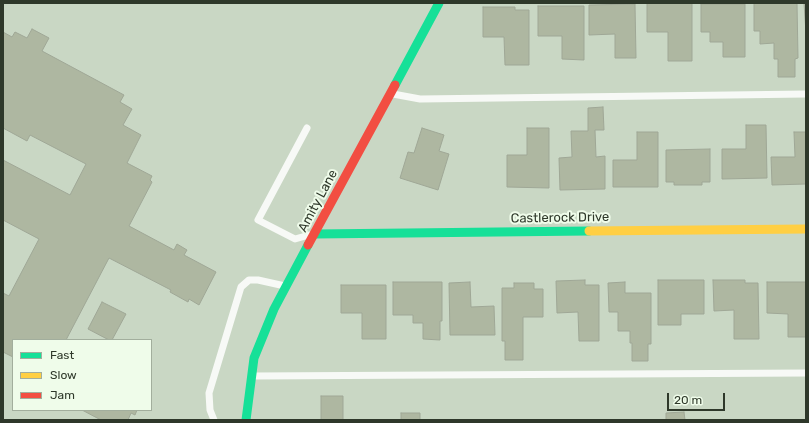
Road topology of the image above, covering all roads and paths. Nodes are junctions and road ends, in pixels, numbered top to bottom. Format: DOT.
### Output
graph roads {
  1 [pos="439,3"];
  2 [pos="390,94"];
  3 [pos="806,94"];
  4 [pos="307,128"];
  5 [pos="806,229"];
  6 [pos="315,234"];
  7 [pos="286,287"];
  8 [pos="806,373"];
  9 [pos="251,376"];
  10 [pos="214,420"];
  11 [pos="246,420"];
  1 -- 2 [label="street, Amity Lane"];
  2 -- 3 [label="lane"];
  2 -- 6 [label="street, Amity Lane"];
  4 -- 6 [label="lane"];
  5 -- 6 [label="street, Castlerock Drive"];
  6 -- 7 [label="street, Amity Lane"];
  7 -- 9 [label="street, Amity Lane"];
  7 -- 10 [label="lane"];
  8 -- 9 [label="lane"];
  9 -- 11 [label="street, Amity Lane"];
}
